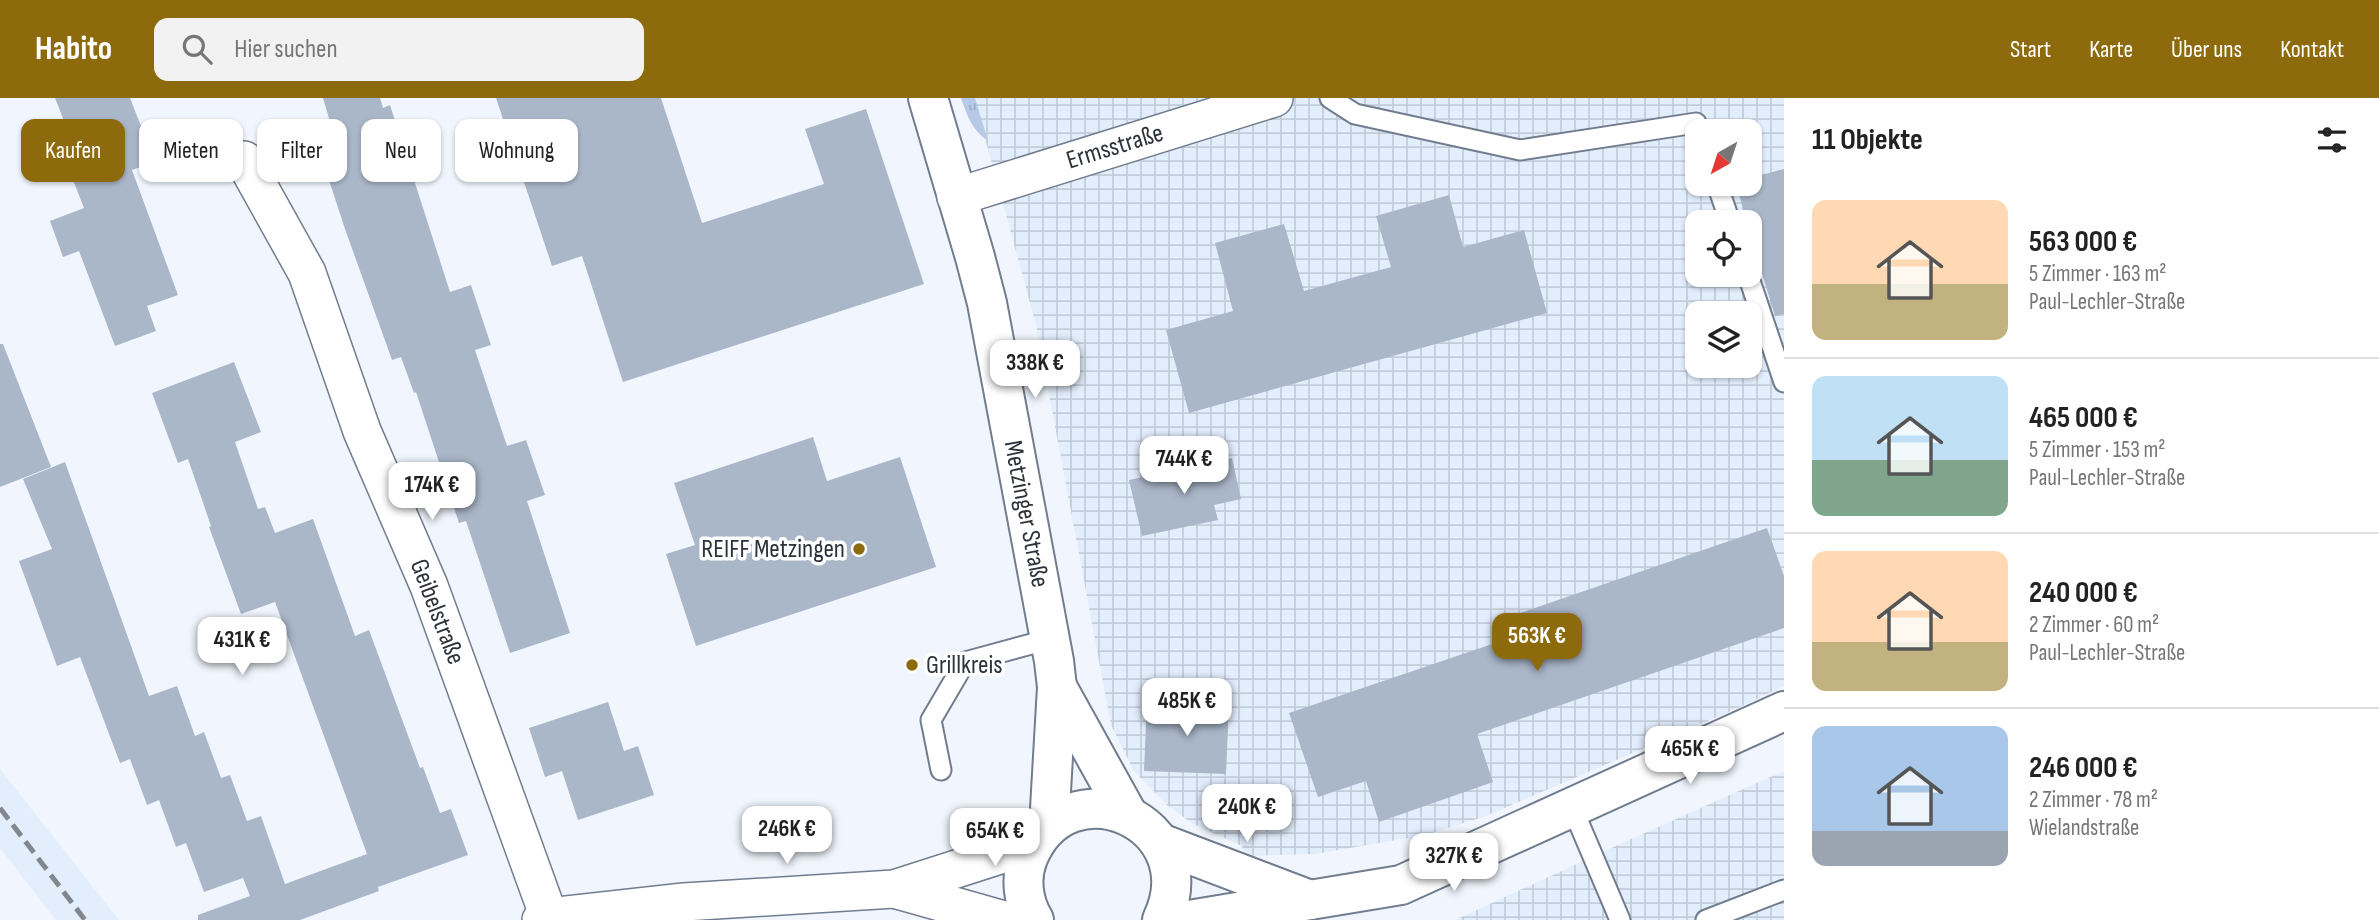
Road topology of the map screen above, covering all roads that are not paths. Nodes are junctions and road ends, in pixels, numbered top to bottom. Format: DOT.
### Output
graph roads {
  1 [pos="928,98"];
  2 [pos="1274,98"];
  3 [pos="1330,98"];
  4 [pos="1685,125"];
  5 [pos="244,160"];
  6 [pos="956,197"];
  7 [pos="1752,287"];
  8 [pos="1784,383"];
  9 [pos="1050,639"];
  10 [pos="1057,687"];
  11 [pos="1784,711"];
  12 [pos="941,770"];
  13 [pos="1572,807"];
  14 [pos="1128,815"];
  15 [pos="1041,835"];
  16 [pos="1160,843"];
  17 [pos="894,889"];
  18 [pos="1784,890"];
  19 [pos="1311,901"];
  20 [pos="545,918"];
  21 [pos="1004,920"];
  22 [pos="1034,920"];
  23 [pos="1162,920"];
  24 [pos="1189,920"];
  25 [pos="1620,920"];
  26 [pos="1706,920"];
  1 -- 6 [label="street, Metzinger Straße"];
  2 -- 6 [label="street, Ermsstraße"];
  3 -- 4 [label="lane"];
  5 -- 20 [label="street, Geibelstraße"];
  6 -- 9 [label="street, Metzinger Straße"];
  7 -- 8 [label="lane"];
  9 -- 10 [label="street, Metzinger Straße"];
  9 -- 12 [label="lane"];
  10 -- 14 [label="street, Metzinger Straße"];
  10 -- 15 [label="street, Metzinger Straße"];
  11 -- 13 [label="street"];
  13 -- 19 [label="street"];
  13 -- 25 [label="lane"];
  14 -- 15 [label="street"];
  14 -- 16 [label="street"];
  15 -- 17 [label="street"];
  15 -- 22 [label="street, Metzinger Straße"];
  16 -- 19 [label="street"];
  16 -- 23 [label="street"];
  17 -- 20 [label="street"];
  17 -- 21 [label="street"];
  18 -- 26 [label="lane"];
  19 -- 24 [label="street"];
}
